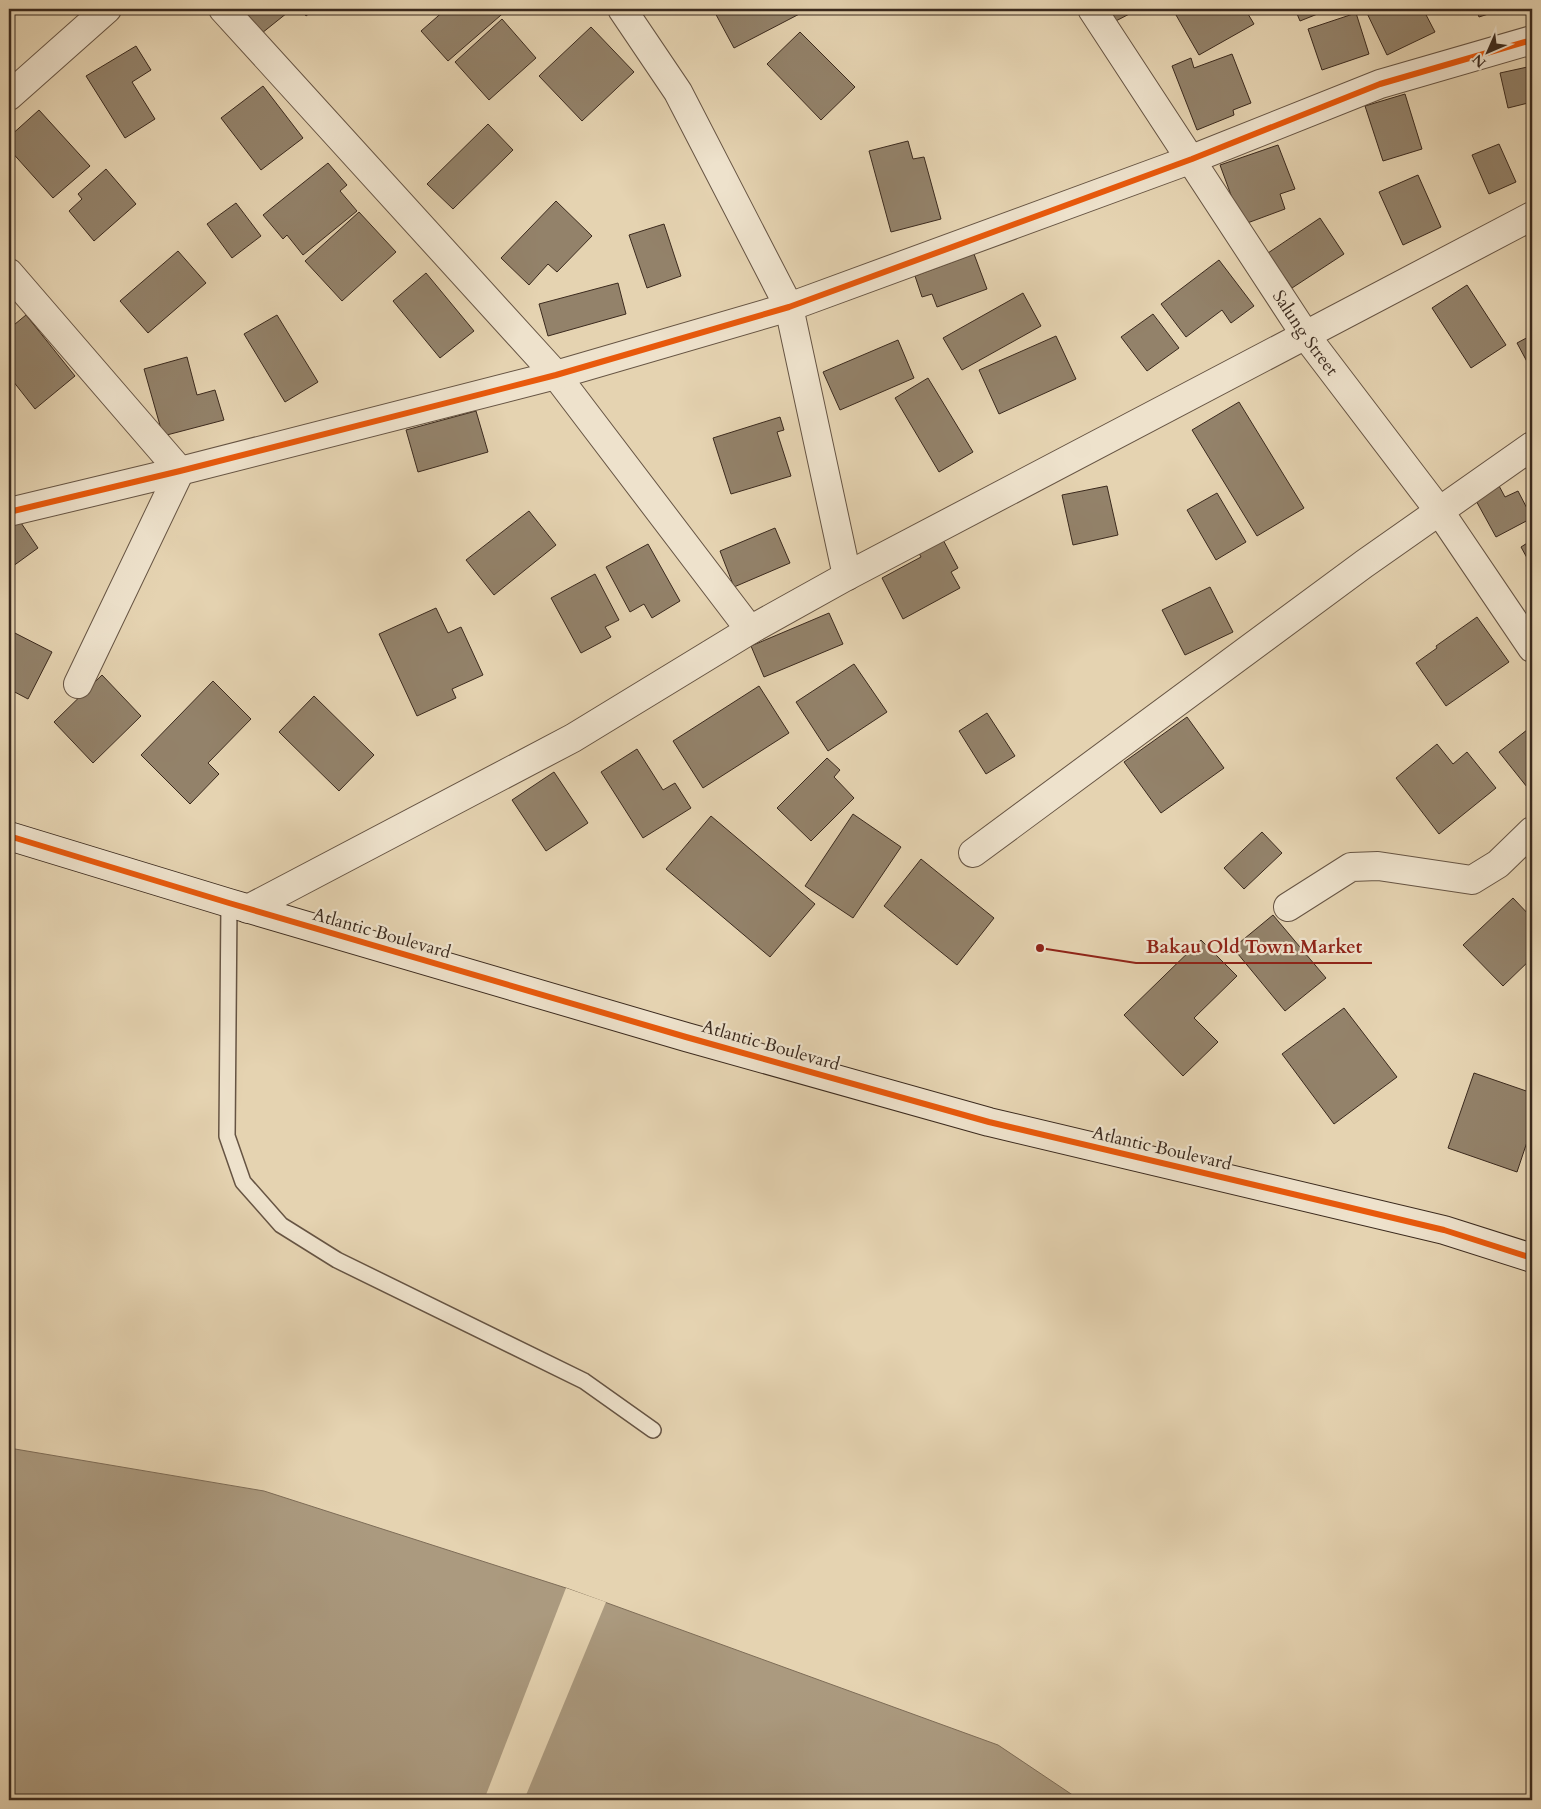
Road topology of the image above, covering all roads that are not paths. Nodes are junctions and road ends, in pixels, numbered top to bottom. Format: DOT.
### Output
graph roads {
  1 [pos="107,9"];
  2 [pos="223,9"];
  3 [pos="622,9"];
  4 [pos="1092,9"];
  5 [pos="1532,40"];
  6 [pos="9,96"];
  7 [pos="1192,159"];
  8 [pos="1532,216"];
  9 [pos="9,273"];
  10 [pos="789,306"];
  11 [pos="1306,336"];
  12 [pos="556,375"];
  13 [pos="1532,446"];
  14 [pos="180,471"];
  15 [pos="9,512"];
  16 [pos="1440,512"];
  17 [pos="847,576"];
  18 [pos="750,630"];
  19 [pos="1532,648"];
  20 [pos="78,684"];
  21 [pos="1532,831"];
  22 [pos="9,836"];
  23 [pos="973,853"];
  24 [pos="238,906"];
  25 [pos="1288,907"];
  26 [pos="1532,1258"];
  27 [pos="653,1430"];
  1 -- 6 [label="street"];
  2 -- 12 [label="street"];
  3 -- 10 [label="street"];
  4 -- 7 [label="street, Salung Street"];
  5 -- 7 [label="street"];
  7 -- 10 [label="street"];
  7 -- 11 [label="street, Salung Street"];
  8 -- 11 [label="street"];
  9 -- 14 [label="street"];
  10 -- 12 [label="street"];
  10 -- 17 [label="street"];
  11 -- 16 [label="street, Salung Street"];
  11 -- 17 [label="street"];
  12 -- 14 [label="street"];
  12 -- 18 [label="street"];
  13 -- 16 [label="street"];
  14 -- 15 [label="street"];
  14 -- 20 [label="street"];
  16 -- 19 [label="street, Salung Street"];
  16 -- 23 [label="street"];
  17 -- 18 [label="street"];
  18 -- 24 [label="street"];
  21 -- 25 [label="street"];
  22 -- 24 [label="street, Atlantic Boulevard"];
  24 -- 26 [label="street, Atlantic Boulevard"];
  24 -- 27 [label="lane"];
}
